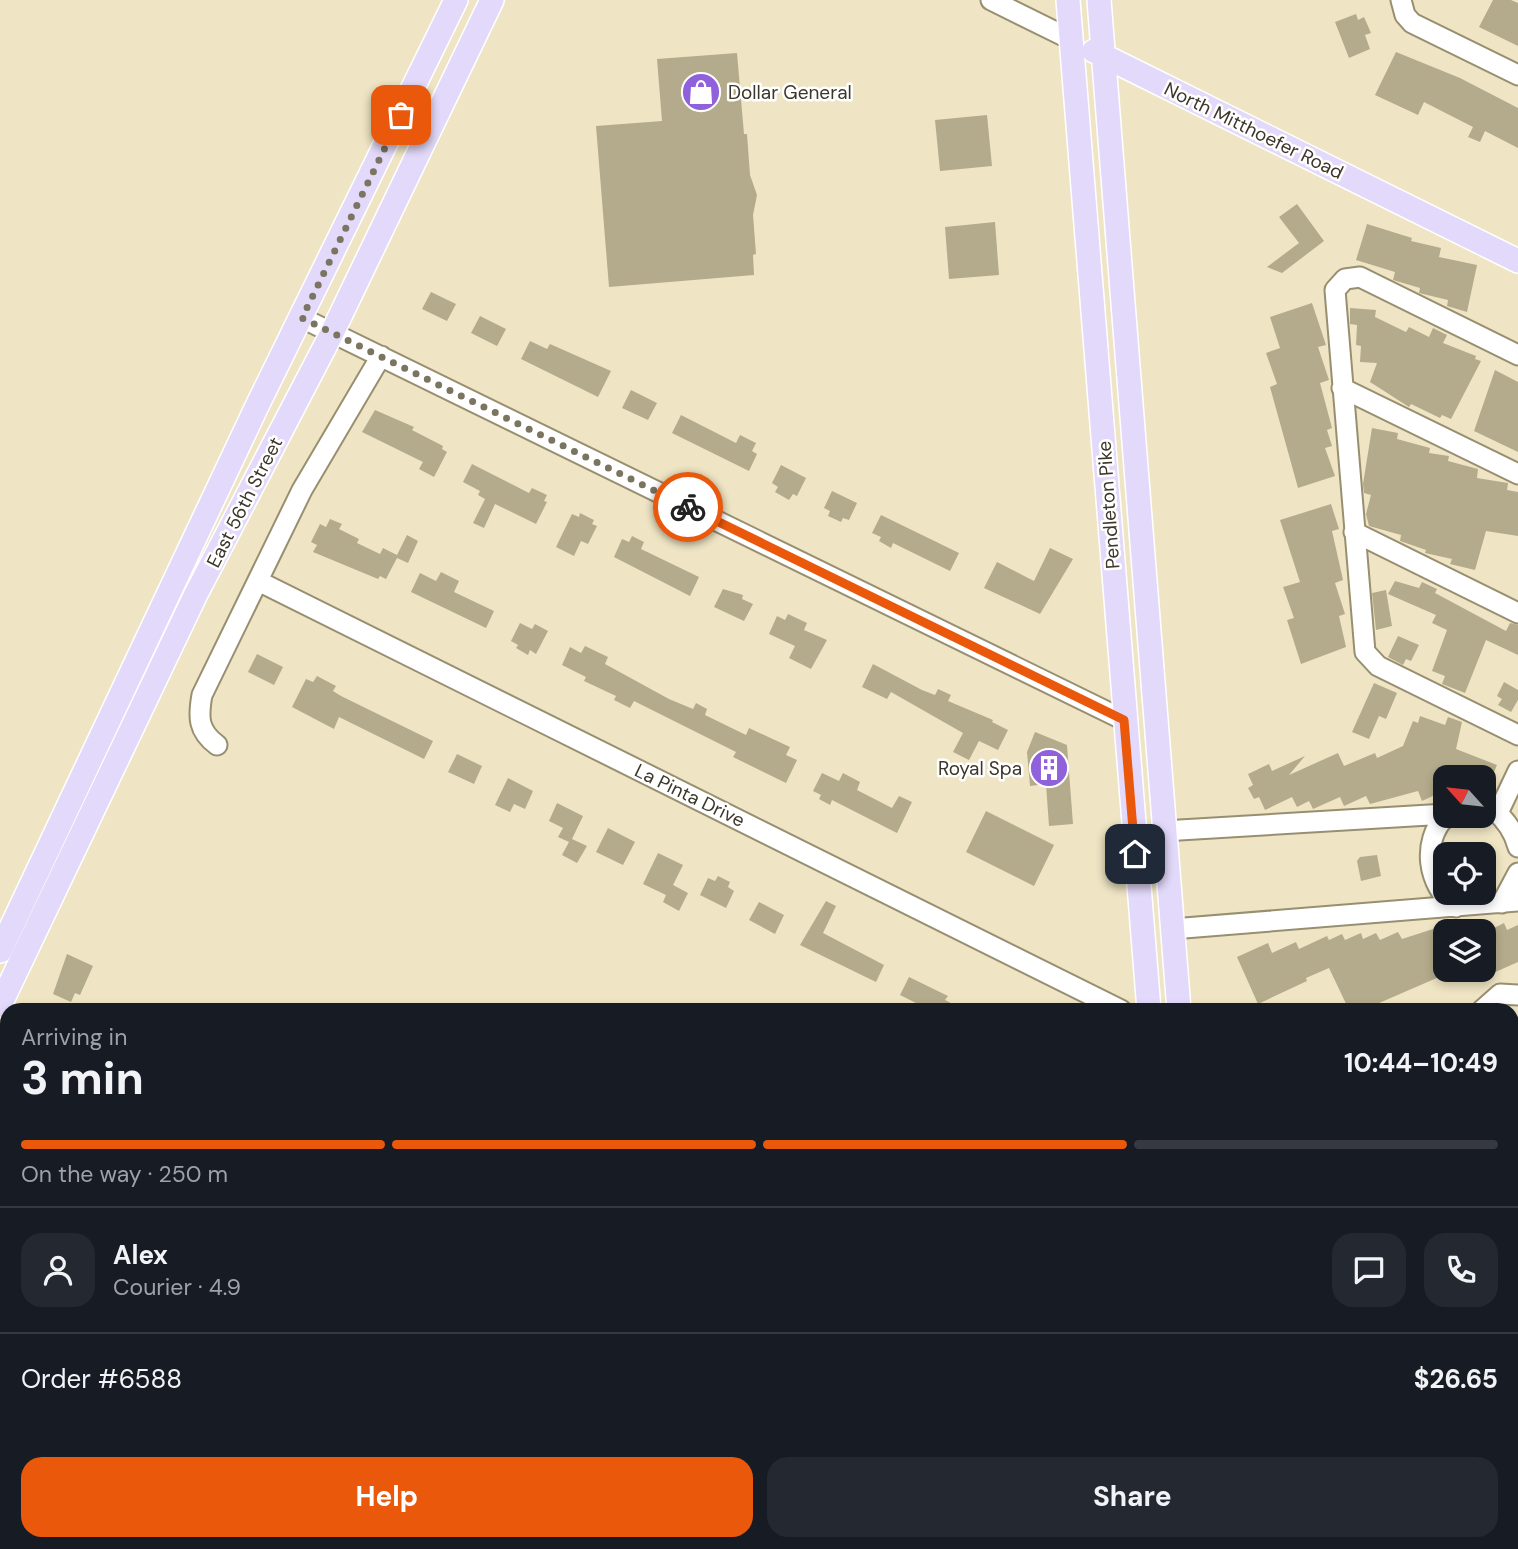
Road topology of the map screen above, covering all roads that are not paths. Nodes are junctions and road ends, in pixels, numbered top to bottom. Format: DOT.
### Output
graph roads {
  1 [pos="456,0"];
  2 [pos="492,0"];
  3 [pos="991,0"];
  4 [pos="1068,0"];
  5 [pos="1099,0"];
  6 [pos="1401,2"];
  7 [pos="1072,40"];
  8 [pos="1103,55"];
  9 [pos="1518,75"];
  10 [pos="1518,261"];
  11 [pos="302,318"];
  12 [pos="332,333"];
  13 [pos="1518,355"];
  14 [pos="381,356"];
  15 [pos="1342,388"];
  16 [pos="1518,474"];
  17 [pos="1354,532"];
  18 [pos="258,581"];
  19 [pos="1518,613"];
  20 [pos="1124,720"];
  21 [pos="1518,735"];
  22 [pos="217,745"];
  23 [pos="1518,771"];
  24 [pos="1496,804"];
  25 [pos="1433,816"];
  26 [pos="1496,816"];
  27 [pos="1438,828"];
  28 [pos="1163,831"];
  29 [pos="1518,847"];
  30 [pos="1518,873"];
  31 [pos="1510,902"];
  32 [pos="1455,907"];
  33 [pos="1172,929"];
  34 [pos="0,951"];
  35 [pos="1518,995"];
  36 [pos="1,1003"];
  37 [pos="1107,1003"];
  38 [pos="1148,1003"];
  39 [pos="1178,1003"];
  40 [pos="1490,1003"];
  1 -- 11 [label="main road, East 56th Street"];
  2 -- 12 [label="main road, East 56th Street"];
  3 -- 7 [label="street, North Mitthoefer Road"];
  4 -- 7 [label="main road, Pendleton Pike"];
  5 -- 8 [label="main road, Pendleton Pike"];
  6 -- 9 [label="street"];
  7 -- 8 [label="main road, North Mitthoefer Road"];
  7 -- 20 [label="main road, Pendleton Pike"];
  8 -- 10 [label="main road, North Mitthoefer Road"];
  8 -- 28 [label="main road, Pendleton Pike"];
  11 -- 12 [label="street"];
  11 -- 34 [label="main road, East 56th Street"];
  12 -- 14 [label="street"];
  12 -- 36 [label="main road, East 56th Street"];
  13 -- 15 [label="street"];
  14 -- 18 [label="street"];
  14 -- 20 [label="street"];
  15 -- 16 [label="street"];
  15 -- 17 [label="street"];
  17 -- 19 [label="street"];
  17 -- 21 [label="street"];
  18 -- 22 [label="street"];
  18 -- 37 [label="street, La Pinta Drive"];
  20 -- 38 [label="main road, Pendleton Pike"];
  23 -- 24 [label="street"];
  25 -- 28 [label="street"];
  26 -- 29 [label="street"];
  27 -- 32 [label="street"];
  28 -- 33 [label="main road, Pendleton Pike"];
  30 -- 31 [label="street"];
  31 -- 32 [label="street"];
  32 -- 33 [label="street"];
  33 -- 39 [label="main road, Pendleton Pike"];
  35 -- 40 [label="street"];
}
